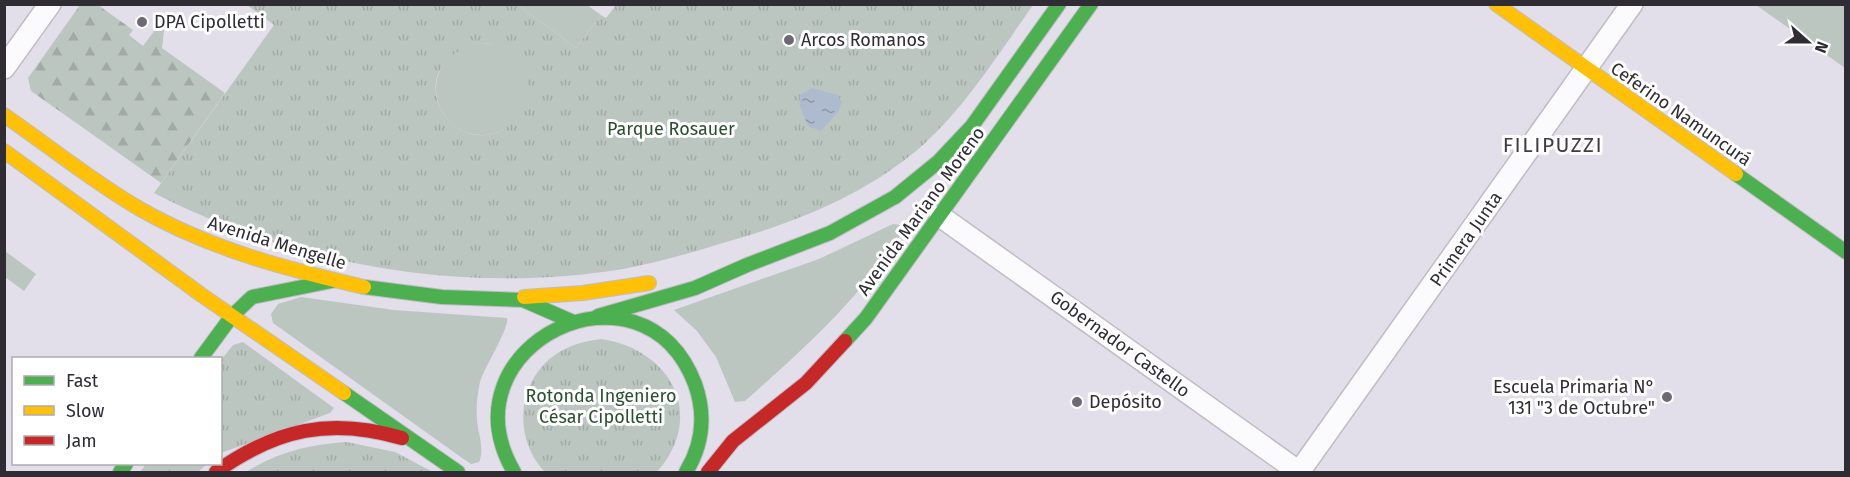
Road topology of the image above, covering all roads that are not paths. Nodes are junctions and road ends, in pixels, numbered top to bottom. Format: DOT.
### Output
graph roads {
  1 [pos="50,4"];
  2 [pos="1059,4"];
  3 [pos="1090,4"];
  4 [pos="1496,4"];
  5 [pos="1632,4"];
  6 [pos="4,68"];
  7 [pos="1586,69"];
  8 [pos="4,115"];
  9 [pos="4,151"];
  10 [pos="940,216"];
  11 [pos="1845,252"];
  12 [pos="753,262"];
  13 [pos="684,276"];
  14 [pos="334,280"];
  15 [pos="660,281"];
  16 [pos="512,298"];
  17 [pos="232,316"];
  18 [pos="598,316"];
  19 [pos="571,321"];
  20 [pos="202,357"];
  21 [pos="759,418"];
  22 [pos="416,443"];
  23 [pos="690,467"];
  24 [pos="458,471"];
  25 [pos="216,472"];
  26 [pos="514,472"];
  27 [pos="708,472"];
  28 [pos="1299,472"];
  1 -- 6 [label="street"];
  2 -- 12 [label="main road, Avenida Mariano Moreno"];
  3 -- 10 [label="main road, Avenida Mariano Moreno"];
  4 -- 7 [label="main road, Ceferino Namuncurá"];
  5 -- 7 [label="street, Primera Junta"];
  7 -- 11 [label="main road, Ceferino Namuncurá"];
  7 -- 28 [label="street, Primera Junta"];
  8 -- 14 [label="main road, Avenida Mengelle"];
  9 -- 17 [label="main road"];
  10 -- 21 [label="main road, Avenida Mariano Moreno"];
  10 -- 28 [label="street, Gobernador Castello"];
  12 -- 13 [label="main road, Avenida Mariano Moreno"];
  12 -- 18 [label="main road, Avenida Mariano Moreno"];
  14 -- 16 [label="main road, Avenida Mengelle"];
  14 -- 17 [label="main road"];
  15 -- 16 [label="main road"];
  16 -- 19 [label="main road, Avenida Mengelle"];
  17 -- 20 [label="main road"];
  17 -- 22 [label="main road"];
  18 -- 19 [label="main road"];
  18 -- 23 [label="main road"];
  19 -- 26 [label="main road"];
  21 -- 23 [label="main road, Avenida Mariano Moreno"];
  21 -- 27 [label="main road, Avenida Mariano Moreno"];
  22 -- 24 [label="main road"];
  22 -- 25 [label="main road"];
}
